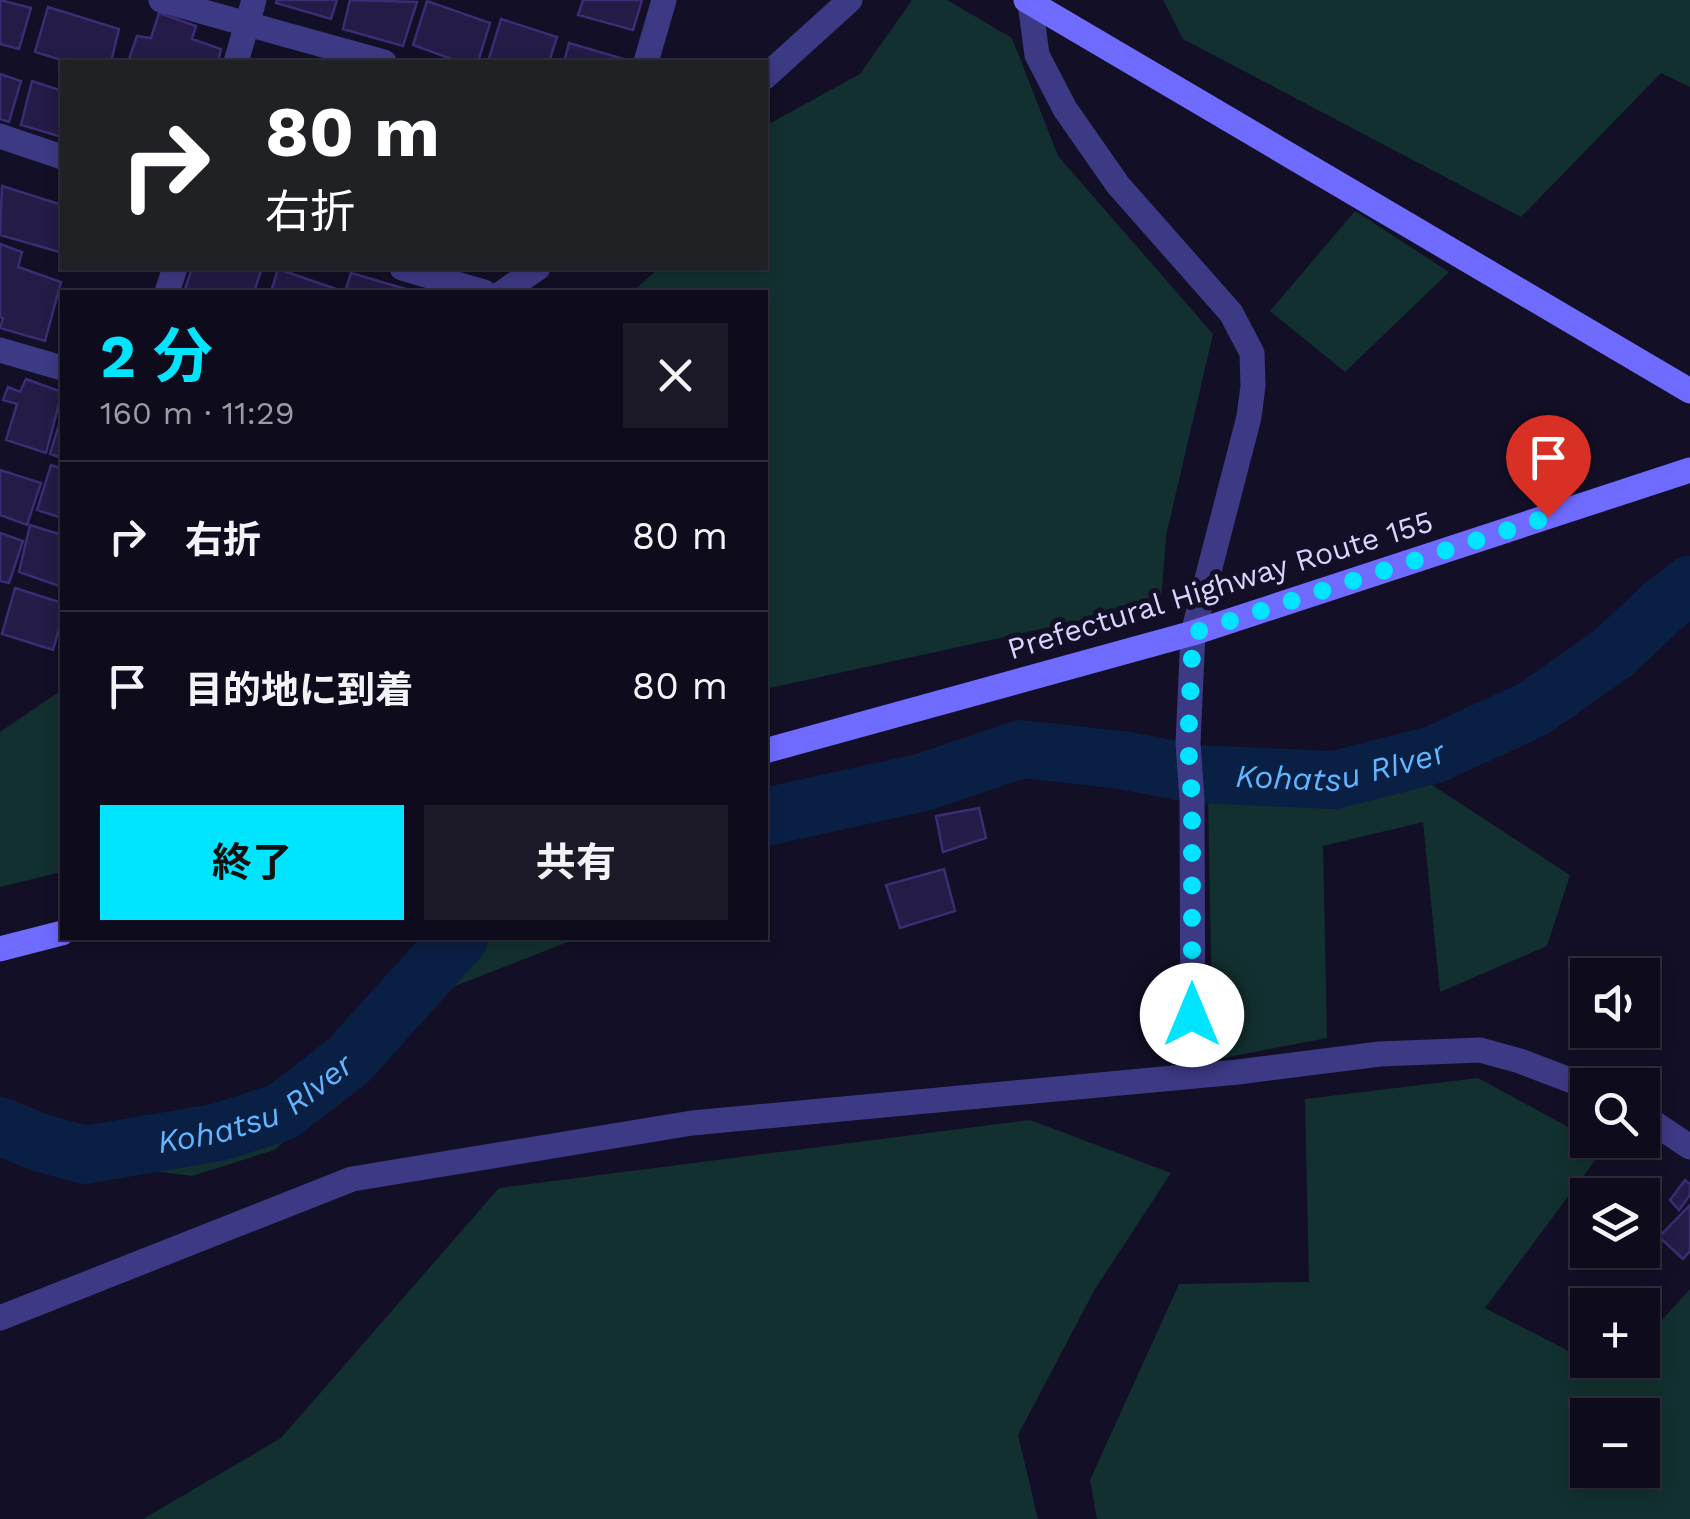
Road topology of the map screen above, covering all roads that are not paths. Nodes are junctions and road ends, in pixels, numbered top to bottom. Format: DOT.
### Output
graph roads {
  1 [pos="161,0"];
  2 [pos="664,0"];
  3 [pos="850,0"];
  4 [pos="1028,1"];
  5 [pos="251,12"];
  6 [pos="237,60"];
  7 [pos="379,60"];
  8 [pos="647,60"];
  9 [pos="768,74"];
  10 [pos="0,136"];
  11 [pos="60,156"];
  12 [pos="409,270"];
  13 [pos="535,270"];
  14 [pos="477,290"];
  15 [pos="506,290"];
  16 [pos="0,350"];
  17 [pos="60,367"];
  18 [pos="1690,391"];
  19 [pos="1690,470"];
  20 [pos="1193,633"];
  21 [pos="768,750"];
  22 [pos="60,934"];
  23 [pos="0,949"];
  24 [pos="1193,1076"];
  25 [pos="1570,1081"];
  26 [pos="1660,1127"];
  27 [pos="1690,1147"];
  28 [pos="0,1318"];
  1 -- 5 [label="street"];
  2 -- 8 [label="street"];
  3 -- 9 [label="street"];
  4 -- 18 [label="main road"];
  4 -- 20 [label="street"];
  5 -- 6 [label="street"];
  5 -- 7 [label="street"];
  10 -- 11 [label="street"];
  12 -- 14 [label="street"];
  13 -- 15 [label="street"];
  16 -- 17 [label="street"];
  19 -- 20 [label="main road, Prefectural Highway Route 155"];
  20 -- 21 [label="main road, Prefectural Highway Route 155"];
  20 -- 24 [label="street"];
  22 -- 23 [label="main road"];
  24 -- 25 [label="street"];
  24 -- 28 [label="street"];
  26 -- 27 [label="street"];
}
